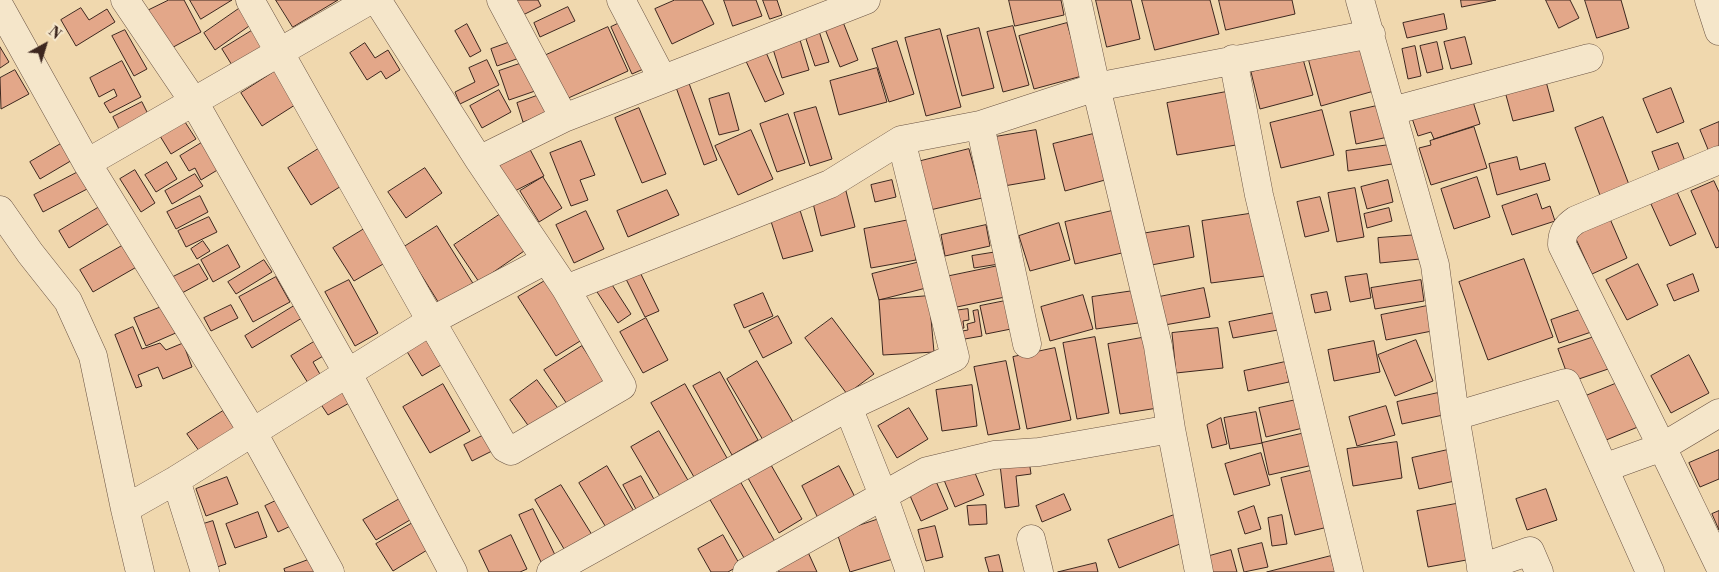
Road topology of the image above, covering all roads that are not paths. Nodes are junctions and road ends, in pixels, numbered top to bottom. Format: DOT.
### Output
graph roads {
  1 [pos="125,0"];
  2 [pos="250,0"];
  3 [pos="370,0"];
  4 [pos="377,0"];
  5 [pos="501,0"];
  6 [pos="621,0"];
  7 [pos="866,0"];
  8 [pos="1076,0"];
  9 [pos="1360,0"];
  10 [pos="1709,0"];
  11 [pos="0,7"];
  12 [pos="1719,31"];
  13 [pos="1371,34"];
  14 [pos="280,52"];
  15 [pos="1589,58"];
  16 [pos="1234,59"];
  17 [pos="662,78"];
  18 [pos="1096,87"];
  19 [pos="194,102"];
  20 [pos="1392,110"];
  21 [pos="564,118"];
  22 [pos="980,125"];
  23 [pos="901,140"];
  24 [pos="479,160"];
  25 [pos="1719,160"];
  26 [pos="87,164"];
  27 [pos="0,210"];
  28 [pos="546,260"];
  29 [pos="566,289"];
  30 [pos="430,321"];
  31 [pos="1027,344"];
  32 [pos="347,372"];
  33 [pos="848,407"];
  34 [pos="1719,413"];
  35 [pos="1455,416"];
  36 [pos="1171,429"];
  37 [pos="252,431"];
  38 [pos="1662,447"];
  39 [pos="1604,468"];
  40 [pos="176,480"];
  41 [pos="883,495"];
  42 [pos="125,509"];
  43 [pos="1031,539"];
  44 [pos="1719,565"];
  45 [pos="1482,570"];
  46 [pos="140,572"];
  47 [pos="205,572"];
  48 [pos="330,572"];
  49 [pos="453,572"];
  50 [pos="551,572"];
  51 [pos="747,572"];
  52 [pos="910,572"];
  53 [pos="1039,572"];
  54 [pos="1199,572"];
  55 [pos="1348,572"];
  56 [pos="1539,572"];
  57 [pos="1650,572"];
  1 -- 19 [label="street"];
  2 -- 14 [label="street"];
  3 -- 14 [label="street"];
  4 -- 24 [label="street"];
  5 -- 21 [label="street"];
  6 -- 17 [label="street"];
  7 -- 17 [label="street"];
  8 -- 18 [label="street"];
  9 -- 13 [label="street"];
  10 -- 12 [label="street"];
  11 -- 26 [label="street"];
  13 -- 16 [label="street"];
  13 -- 20 [label="street"];
  14 -- 19 [label="street"];
  14 -- 30 [label="street"];
  15 -- 20 [label="street"];
  16 -- 18 [label="street"];
  16 -- 55 [label="street"];
  17 -- 21 [label="street"];
  18 -- 22 [label="street"];
  18 -- 36 [label="street"];
  19 -- 26 [label="street"];
  19 -- 32 [label="street"];
  20 -- 35 [label="street"];
  21 -- 24 [label="street"];
  22 -- 23 [label="street"];
  22 -- 31 [label="street"];
  23 -- 29 [label="street"];
  23 -- 33 [label="street"];
  24 -- 28 [label="street"];
  25 -- 38 [label="street"];
  26 -- 37 [label="street"];
  27 -- 42 [label="street"];
  28 -- 29 [label="street"];
  28 -- 30 [label="street"];
  29 -- 30 [label="street"];
  30 -- 32 [label="street"];
  32 -- 37 [label="street"];
  32 -- 49 [label="street"];
  33 -- 41 [label="street"];
  33 -- 50 [label="street"];
  34 -- 38 [label="street"];
  35 -- 39 [label="street"];
  35 -- 45 [label="street"];
  36 -- 41 [label="street"];
  36 -- 54 [label="street"];
  37 -- 40 [label="street"];
  37 -- 48 [label="street"];
  38 -- 39 [label="street"];
  38 -- 44 [label="street"];
  39 -- 57 [label="street"];
  40 -- 42 [label="street"];
  40 -- 47 [label="street"];
  41 -- 51 [label="street"];
  41 -- 52 [label="street"];
  42 -- 46 [label="street"];
  43 -- 53 [label="street"];
  45 -- 56 [label="street"];
}
